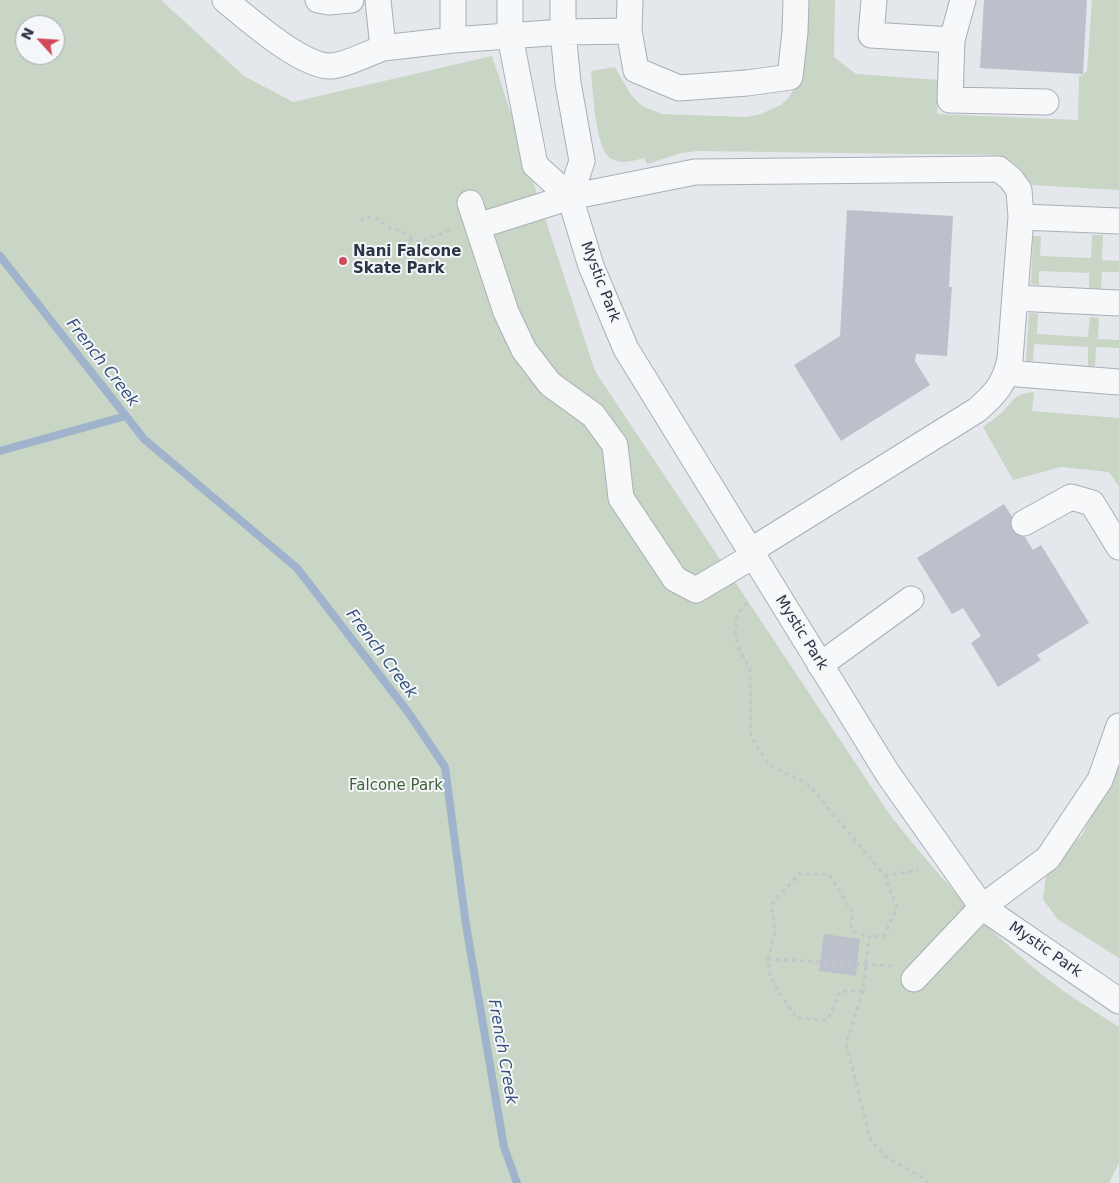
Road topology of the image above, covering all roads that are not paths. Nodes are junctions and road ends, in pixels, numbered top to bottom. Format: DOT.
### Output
graph roads {
  1 [pos="225,0"];
  2 [pos="318,0"];
  3 [pos="351,0"];
  4 [pos="378,0"];
  5 [pos="453,0"];
  6 [pos="510,0"];
  7 [pos="563,0"];
  8 [pos="630,0"];
  9 [pos="796,0"];
  10 [pos="874,0"];
  11 [pos="964,0"];
  12 [pos="629,31"];
  13 [pos="563,32"];
  14 [pos="510,36"];
  15 [pos="453,40"];
  16 [pos="952,40"];
  17 [pos="383,48"];
  18 [pos="1046,102"];
  19 [pos="570,198"];
  20 [pos="1021,217"];
  21 [pos="1119,221"];
  22 [pos="1015,298"];
  23 [pos="1119,303"];
  24 [pos="1006,373"];
  25 [pos="1119,382"];
  26 [pos="1024,522"];
  27 [pos="1119,547"];
  28 [pos="752,554"];
  29 [pos="911,599"];
  30 [pos="820,665"];
  31 [pos="1119,726"];
  32 [pos="982,907"];
  33 [pos="914,979"];
  34 [pos="1119,1000"];
  1 -- 17 [label="street"];
  2 -- 3 [label="street"];
  4 -- 17 [label="street"];
  5 -- 15 [label="street"];
  6 -- 14 [label="street, Mystic Park"];
  7 -- 13 [label="street"];
  8 -- 12 [label="street"];
  9 -- 12 [label="street"];
  10 -- 16 [label="street"];
  11 -- 16 [label="street"];
  12 -- 13 [label="street"];
  13 -- 14 [label="street"];
  13 -- 19 [label="street"];
  14 -- 15 [label="street"];
  14 -- 19 [label="street, Mystic Park"];
  15 -- 17 [label="street"];
  16 -- 18 [label="street"];
  19 -- 20 [label="street"];
  19 -- 28 [label="street, Mystic Park"];
  19 -- 28 [label="street"];
  20 -- 21 [label="street"];
  20 -- 22 [label="street"];
  22 -- 23 [label="street"];
  22 -- 24 [label="street"];
  24 -- 25 [label="street"];
  24 -- 28 [label="street"];
  26 -- 27 [label="street"];
  28 -- 30 [label="street, Mystic Park"];
  29 -- 30 [label="street"];
  30 -- 32 [label="street, Mystic Park"];
  31 -- 32 [label="street"];
  32 -- 33 [label="street"];
  32 -- 34 [label="street, Mystic Park"];
}
